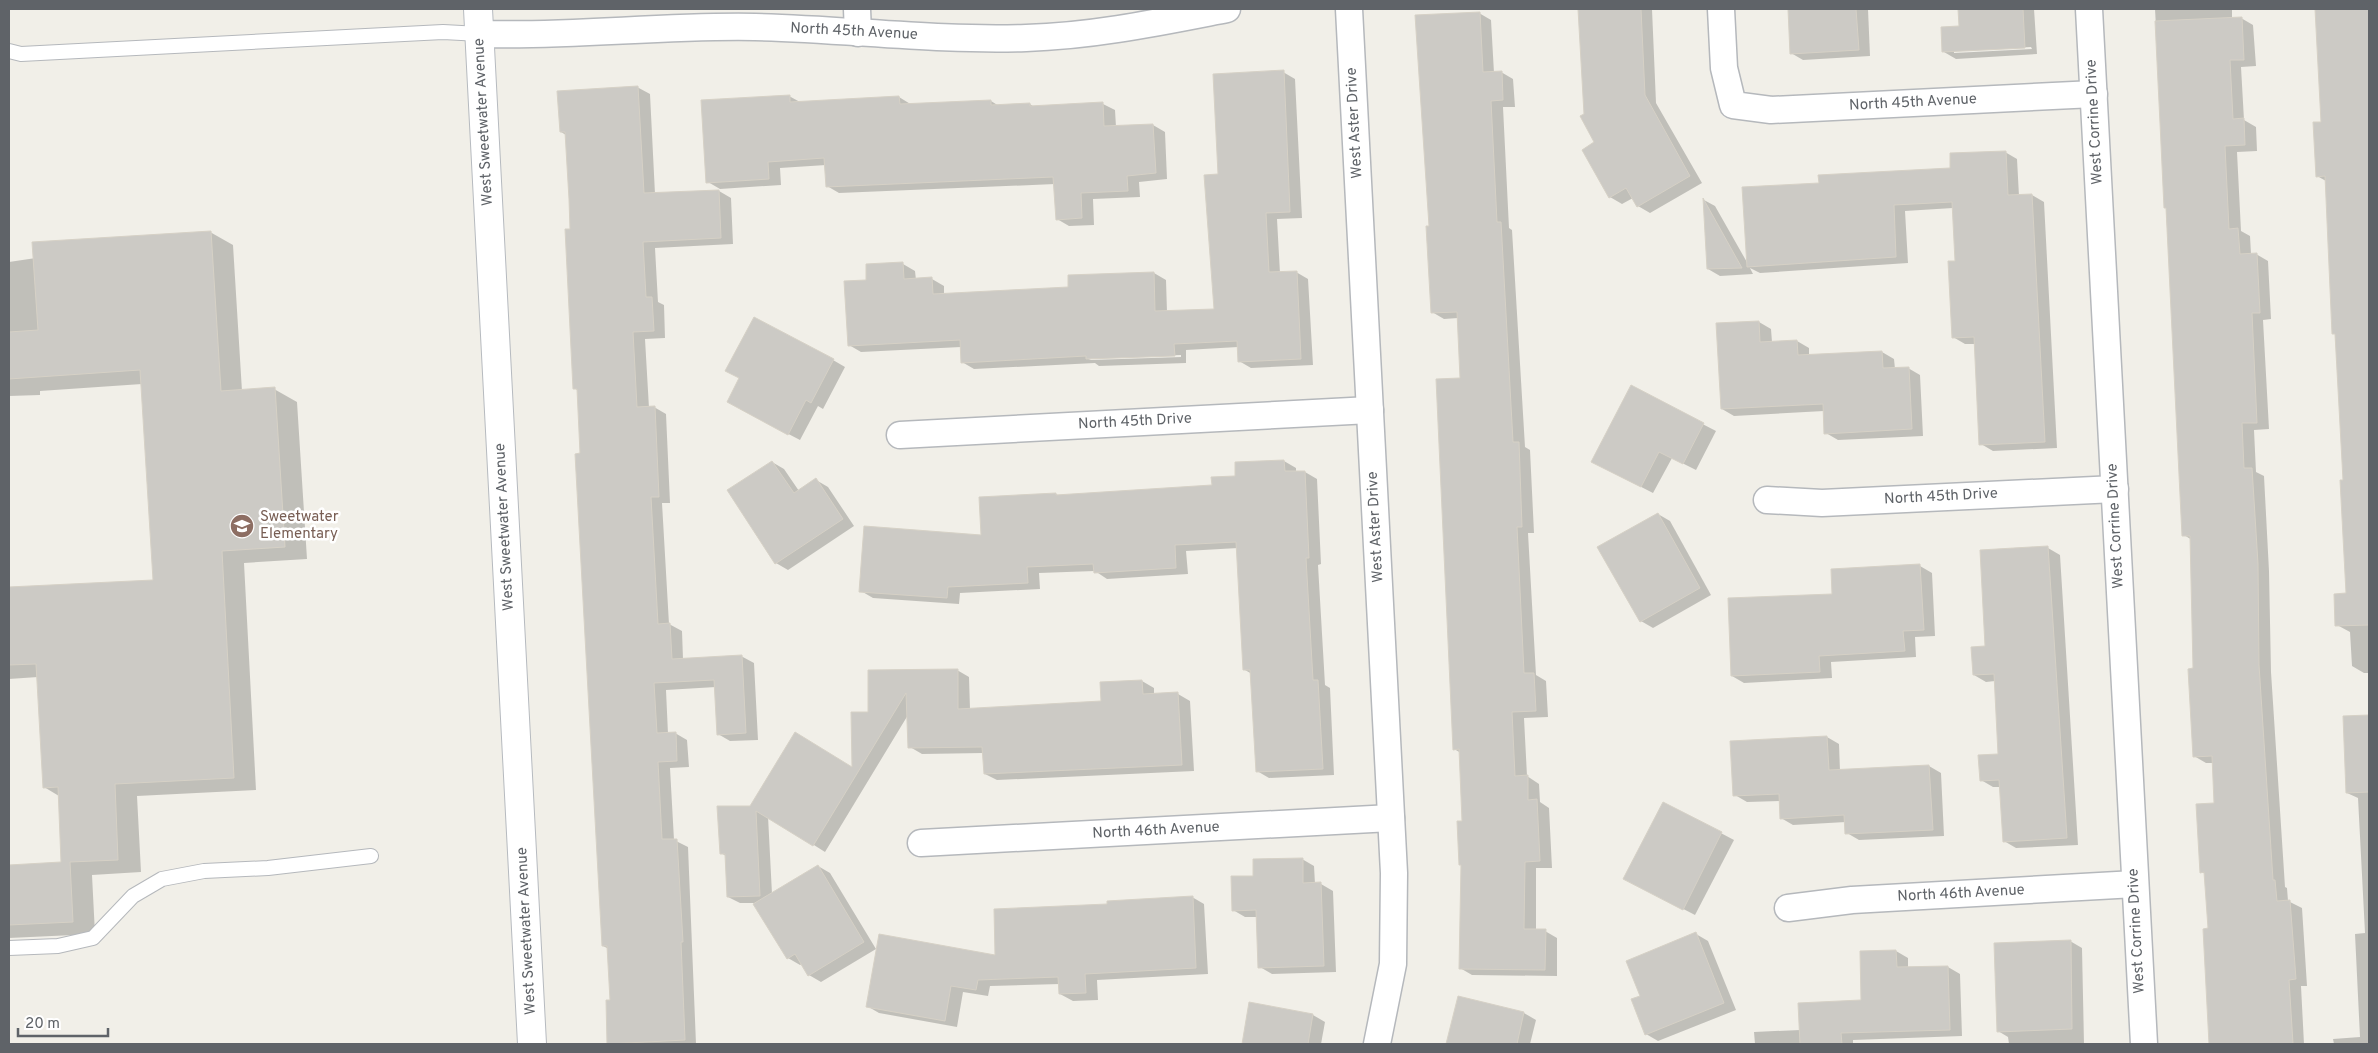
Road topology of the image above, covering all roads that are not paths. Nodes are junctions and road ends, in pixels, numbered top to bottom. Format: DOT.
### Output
graph roads {
  1 [pos="1227,9"];
  2 [pos="1349,9"];
  3 [pos="1721,9"];
  4 [pos="2089,9"];
  5 [pos="479,21"];
  6 [pos="857,21"];
  7 [pos="9,51"];
  8 [pos="2094,94"];
  9 [pos="1370,410"];
  10 [pos="900,434"];
  11 [pos="2115,489"];
  12 [pos="1767,500"];
  13 [pos="1391,818"];
  14 [pos="921,843"];
  15 [pos="371,856"];
  16 [pos="2135,884"];
  17 [pos="1788,908"];
  18 [pos="9,948"];
  19 [pos="532,1044"];
  20 [pos="1377,1044"];
  21 [pos="2144,1044"];
  1 -- 6 [label="street, North 45th Avenue"];
  2 -- 9 [label="street, West Aster Drive"];
  3 -- 8 [label="street, North 45th Avenue"];
  4 -- 8 [label="street, West Corrine Drive"];
  5 -- 6 [label="street, North 45th Avenue"];
  5 -- 7 [label="lane"];
  5 -- 19 [label="street, West Sweetwater Avenue"];
  8 -- 11 [label="street, West Corrine Drive"];
  9 -- 10 [label="street, North 45th Drive"];
  9 -- 13 [label="street, West Aster Drive"];
  11 -- 12 [label="street, North 45th Drive"];
  11 -- 16 [label="street, West Corrine Drive"];
  13 -- 14 [label="street, North 46th Avenue"];
  13 -- 20 [label="street, West Aster Drive"];
  15 -- 18 [label="lane"];
  16 -- 17 [label="street, North 46th Avenue"];
  16 -- 21 [label="street, West Corrine Drive"];
}
